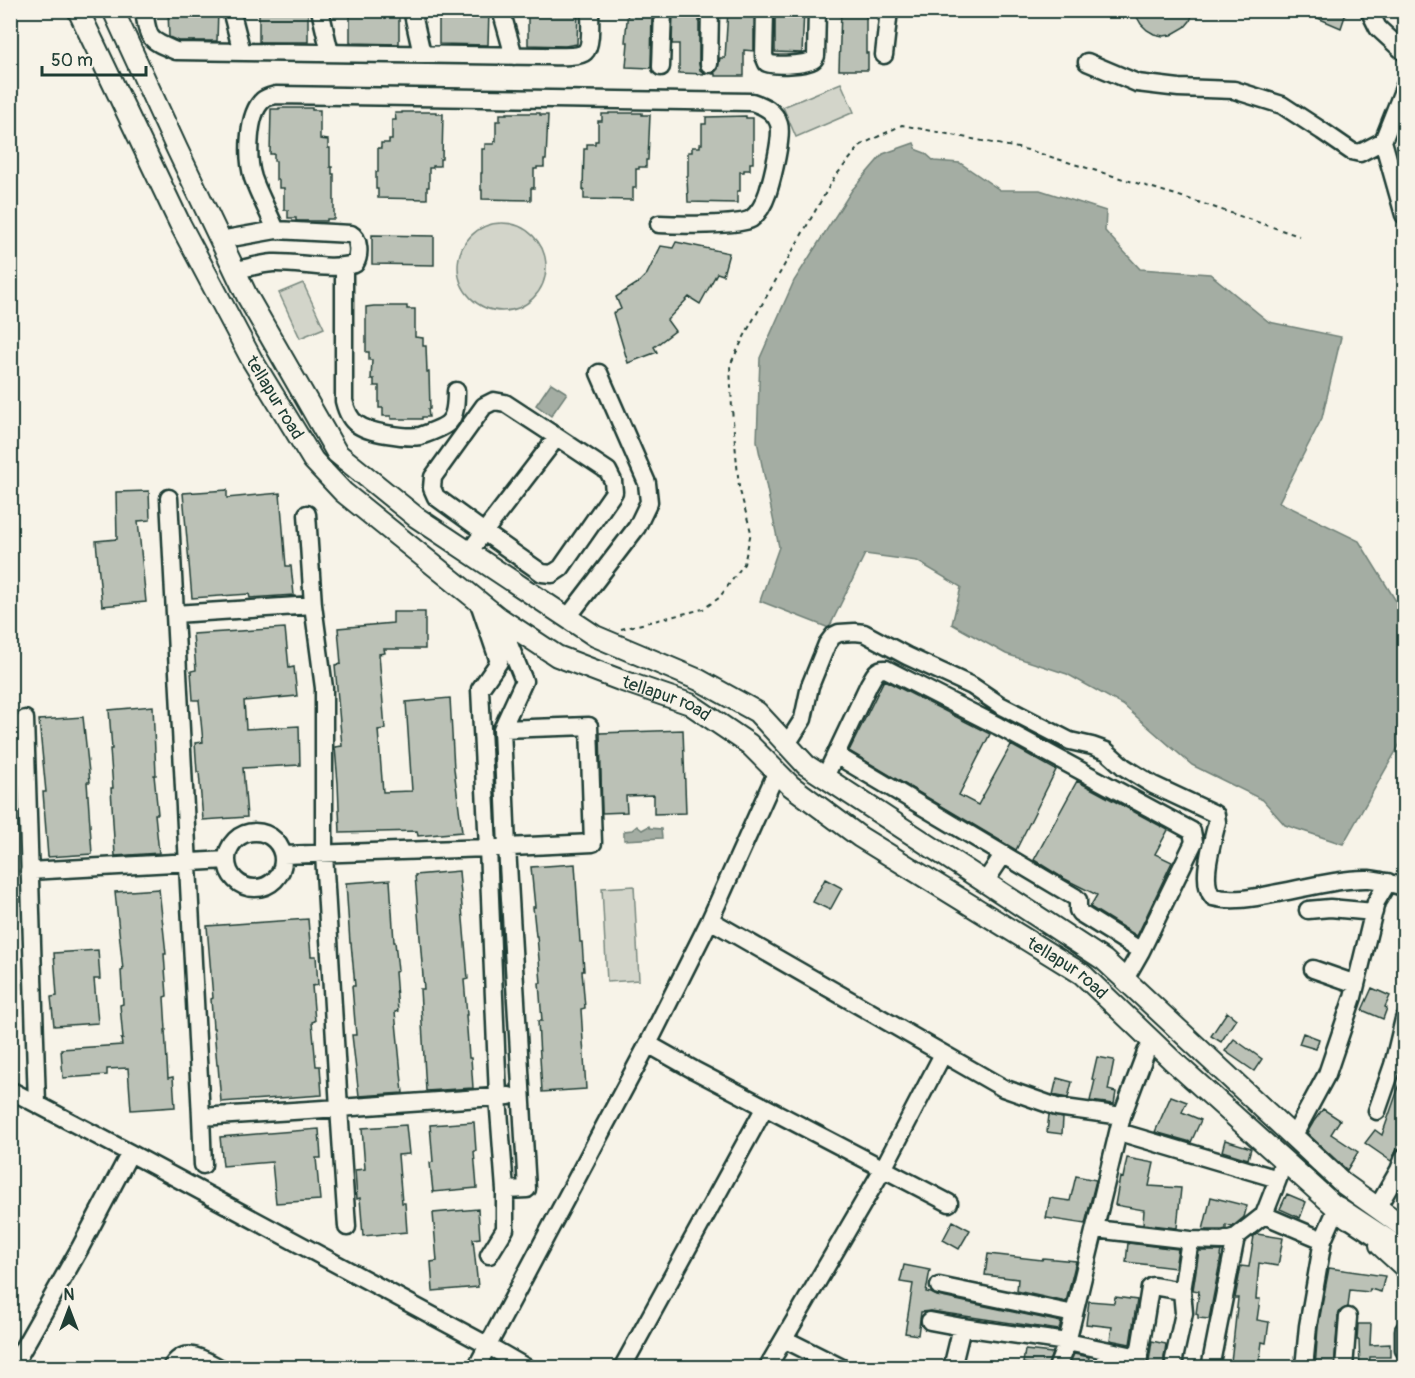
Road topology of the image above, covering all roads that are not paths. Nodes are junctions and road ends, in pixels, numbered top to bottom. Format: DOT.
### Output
graph roads {
  1 [pos="78,10"];
  2 [pos="113,10"];
  3 [pos="144,10"];
  4 [pos="231,10"];
  5 [pos="320,10"];
  6 [pos="412,10"];
  7 [pos="501,10"];
  8 [pos="590,10"];
  9 [pos="663,10"];
  10 [pos="710,10"];
  11 [pos="765,10"];
  12 [pos="817,10"];
  13 [pos="889,10"];
  14 [pos="1369,10"];
  15 [pos="126,38"];
  16 [pos="97,51"];
  17 [pos="242,52"];
  18 [pos="1404,52"];
  19 [pos="330,53"];
  20 [pos="422,54"];
  21 [pos="884,55"];
  22 [pos="514,56"];
  23 [pos="1087,62"];
  24 [pos="709,64"];
  25 [pos="661,67"];
  26 [pos="1404,88"];
  27 [pos="1383,141"];
  28 [pos="1401,188"];
  29 [pos="1404,215"];
  30 [pos="659,224"];
  31 [pos="276,230"];
  32 [pos="220,240"];
  33 [pos="344,266"];
  34 [pos="235,270"];
  35 [pos="598,373"];
  36 [pos="456,391"];
  37 [pos="557,437"];
  38 [pos="169,498"];
  39 [pos="307,514"];
  40 [pos="484,532"];
  41 [pos="469,552"];
  42 [pos="478,600"];
  43 [pos="312,605"];
  44 [pos="175,614"];
  45 [pos="498,617"];
  46 [pos="568,618"];
  47 [pos="25,719"];
  48 [pos="502,729"];
  49 [pos="787,744"];
  50 [pos="836,755"];
  51 [pos="777,771"];
  52 [pos="825,777"];
  53 [pos="892,821"];
  54 [pos="875,846"];
  55 [pos="507,847"];
  56 [pos="488,848"];
  57 [pos="324,854"];
  58 [pos="283,855"];
  59 [pos="1003,855"];
  60 [pos="227,860"];
  61 [pos="187,862"];
  62 [pos="29,871"];
  63 [pos="985,882"];
  64 [pos="1396,884"];
  65 [pos="1308,910"];
  66 [pos="1374,912"];
  67 [pos="710,920"];
  68 [pos="1139,955"];
  69 [pos="1313,969"];
  70 [pos="1125,979"];
  71 [pos="1356,984"];
  72 [pos="1404,1019"];
  73 [pos="1154,1043"];
  74 [pos="648,1044"];
  75 [pos="943,1054"];
  76 [pos="10,1090"];
  77 [pos="521,1096"];
  78 [pos="498,1097"];
  79 [pos="38,1104"];
  80 [pos="765,1107"];
  81 [pos="339,1108"];
  82 [pos="1377,1111"];
  83 [pos="201,1117"];
  84 [pos="1121,1124"];
  85 [pos="1293,1137"];
  86 [pos="130,1153"];
  87 [pos="1404,1157"];
  88 [pos="1283,1160"];
  89 [pos="203,1165"];
  90 [pos="883,1169"];
  91 [pos="1278,1179"];
  92 [pos="505,1190"];
  93 [pos="949,1203"];
  94 [pos="1337,1208"];
  95 [pos="1377,1208"];
  96 [pos="1264,1215"];
  97 [pos="347,1227"];
  98 [pos="1404,1227"];
  99 [pos="1095,1229"];
  100 [pos="1236,1237"];
  101 [pos="1190,1240"];
  102 [pos="1323,1240"];
  103 [pos="1404,1252"];
  104 [pos="489,1255"];
  105 [pos="1404,1267"];
  106 [pos="939,1286"];
  107 [pos="1182,1291"];
  108 [pos="1074,1314"];
  109 [pos="1348,1317"];
  110 [pos="930,1322"];
  111 [pos="962,1327"];
  112 [pos="1404,1330"];
  113 [pos="784,1339"];
  114 [pos="1067,1342"];
  115 [pos="487,1344"];
  116 [pos="17,1345"];
  117 [pos="1404,1350"];
  118 [pos="1105,1359"];
  119 [pos="1138,1362"];
  120 [pos="12,1368"];
  121 [pos="171,1368"];
  122 [pos="220,1368"];
  123 [pos="476,1368"];
  124 [pos="527,1368"];
  125 [pos="622,1368"];
  126 [pos="767,1368"];
  127 [pos="842,1368"];
  128 [pos="952,1368"];
  129 [pos="1056,1368"];
  130 [pos="1175,1368"];
  131 [pos="1210,1368"];
  132 [pos="1304,1368"];
  133 [pos="1344,1368"];
  1 -- 16 [label="street, tellapur road"];
  2 -- 15 [label="street"];
  3 -- 17 [label="street"];
  4 -- 17 [label="street"];
  5 -- 19 [label="street"];
  6 -- 20 [label="street"];
  7 -- 22 [label="street"];
  8 -- 22 [label="street"];
  9 -- 25 [label="street"];
  10 -- 24 [label="street"];
  11 -- 12 [label="street"];
  13 -- 21 [label="street"];
  14 -- 18 [label="street"];
  15 -- 16 [label="street"];
  15 -- 32 [label="street"];
  16 -- 42 [label="street, tellapur road"];
  17 -- 19 [label="street"];
  19 -- 20 [label="street"];
  20 -- 22 [label="street"];
  23 -- 27 [label="street"];
  26 -- 27 [label="street"];
  27 -- 28 [label="street"];
  28 -- 29 [label="street"];
  30 -- 31 [label="street"];
  31 -- 32 [label="street"];
  31 -- 33 [label="street"];
  32 -- 34 [label="street"];
  33 -- 34 [label="street"];
  33 -- 36 [label="street"];
  34 -- 41 [label="street"];
  35 -- 46 [label="street"];
  37 -- 40 [label="street"];
  37 -- 40 [label="street"];
  37 -- 40 [label="street"];
  38 -- 44 [label="street"];
  39 -- 43 [label="street"];
  40 -- 41 [label="street"];
  41 -- 46 [label="street"];
  42 -- 45 [label="street, tellapur road"];
  42 -- 56 [label="street"];
  43 -- 44 [label="street"];
  43 -- 57 [label="street"];
  44 -- 61 [label="street"];
  45 -- 48 [label="street"];
  45 -- 51 [label="street, tellapur road"];
  46 -- 49 [label="street"];
  47 -- 62 [label="street"];
  48 -- 55 [label="street"];
  48 -- 55 [label="street"];
  49 -- 52 [label="street"];
  49 -- 64 [label="street"];
  50 -- 52 [label="street"];
  50 -- 59 [label="street"];
  50 -- 68 [label="street"];
  51 -- 54 [label="street, tellapur road"];
  51 -- 67 [label="street"];
  52 -- 53 [label="street"];
  53 -- 54 [label="street"];
  53 -- 63 [label="street"];
  54 -- 73 [label="street, tellapur road"];
  55 -- 56 [label="street"];
  55 -- 77 [label="street"];
  56 -- 57 [label="street"];
  56 -- 78 [label="street"];
  57 -- 58 [label="street"];
  57 -- 81 [label="street"];
  58 -- 60 [label="street"];
  58 -- 60 [label="street"];
  59 -- 63 [label="street"];
  59 -- 68 [label="street"];
  60 -- 61 [label="street"];
  61 -- 62 [label="street"];
  61 -- 83 [label="street"];
  62 -- 79 [label="street"];
  63 -- 70 [label="street"];
  64 -- 66 [label="street"];
  65 -- 66 [label="street"];
  66 -- 71 [label="street"];
  67 -- 74 [label="street"];
  67 -- 75 [label="street"];
  68 -- 70 [label="street"];
  69 -- 71 [label="street"];
  70 -- 85 [label="street"];
  71 -- 85 [label="street"];
  72 -- 82 [label="street"];
  73 -- 84 [label="street"];
  73 -- 88 [label="street, tellapur road"];
  74 -- 80 [label="street"];
  74 -- 115 [label="street"];
  75 -- 84 [label="street"];
  75 -- 90 [label="street"];
  76 -- 79 [label="street"];
  77 -- 78 [label="street"];
  77 -- 92 [label="street"];
  78 -- 81 [label="street"];
  78 -- 92 [label="street"];
  79 -- 86 [label="street"];
  80 -- 90 [label="street"];
  80 -- 125 [label="street"];
  81 -- 83 [label="street"];
  81 -- 97 [label="street"];
  83 -- 89 [label="street"];
  84 -- 91 [label="street"];
  84 -- 99 [label="street"];
  85 -- 95 [label="street"];
  86 -- 115 [label="street"];
  86 -- 116 [label="street"];
  87 -- 95 [label="street"];
  88 -- 91 [label="street"];
  88 -- 94 [label="street, tellapur road"];
  90 -- 93 [label="street"];
  90 -- 113 [label="street"];
  91 -- 96 [label="street"];
  92 -- 104 [label="street"];
  94 -- 102 [label="street"];
  94 -- 103 [label="main road"];
  94 -- 105 [label="street, tellapur road"];
  95 -- 98 [label="street"];
  96 -- 100 [label="street"];
  96 -- 102 [label="street"];
  99 -- 101 [label="street"];
  99 -- 108 [label="street"];
  100 -- 101 [label="street"];
  100 -- 131 [label="street"];
  101 -- 107 [label="street"];
  102 -- 132 [label="street"];
  106 -- 108 [label="street"];
  107 -- 119 [label="street"];
  107 -- 130 [label="street"];
  108 -- 114 [label="street"];
  109 -- 133 [label="street"];
  110 -- 111 [label="street"];
  111 -- 114 [label="street"];
  111 -- 128 [label="street"];
  112 -- 117 [label="street"];
  113 -- 126 [label="street"];
  113 -- 127 [label="street"];
  114 -- 118 [label="street"];
  114 -- 129 [label="street"];
  115 -- 123 [label="street"];
  115 -- 124 [label="street"];
  116 -- 120 [label="street"];
  118 -- 119 [label="street"];
  121 -- 122 [label="street"];
}
